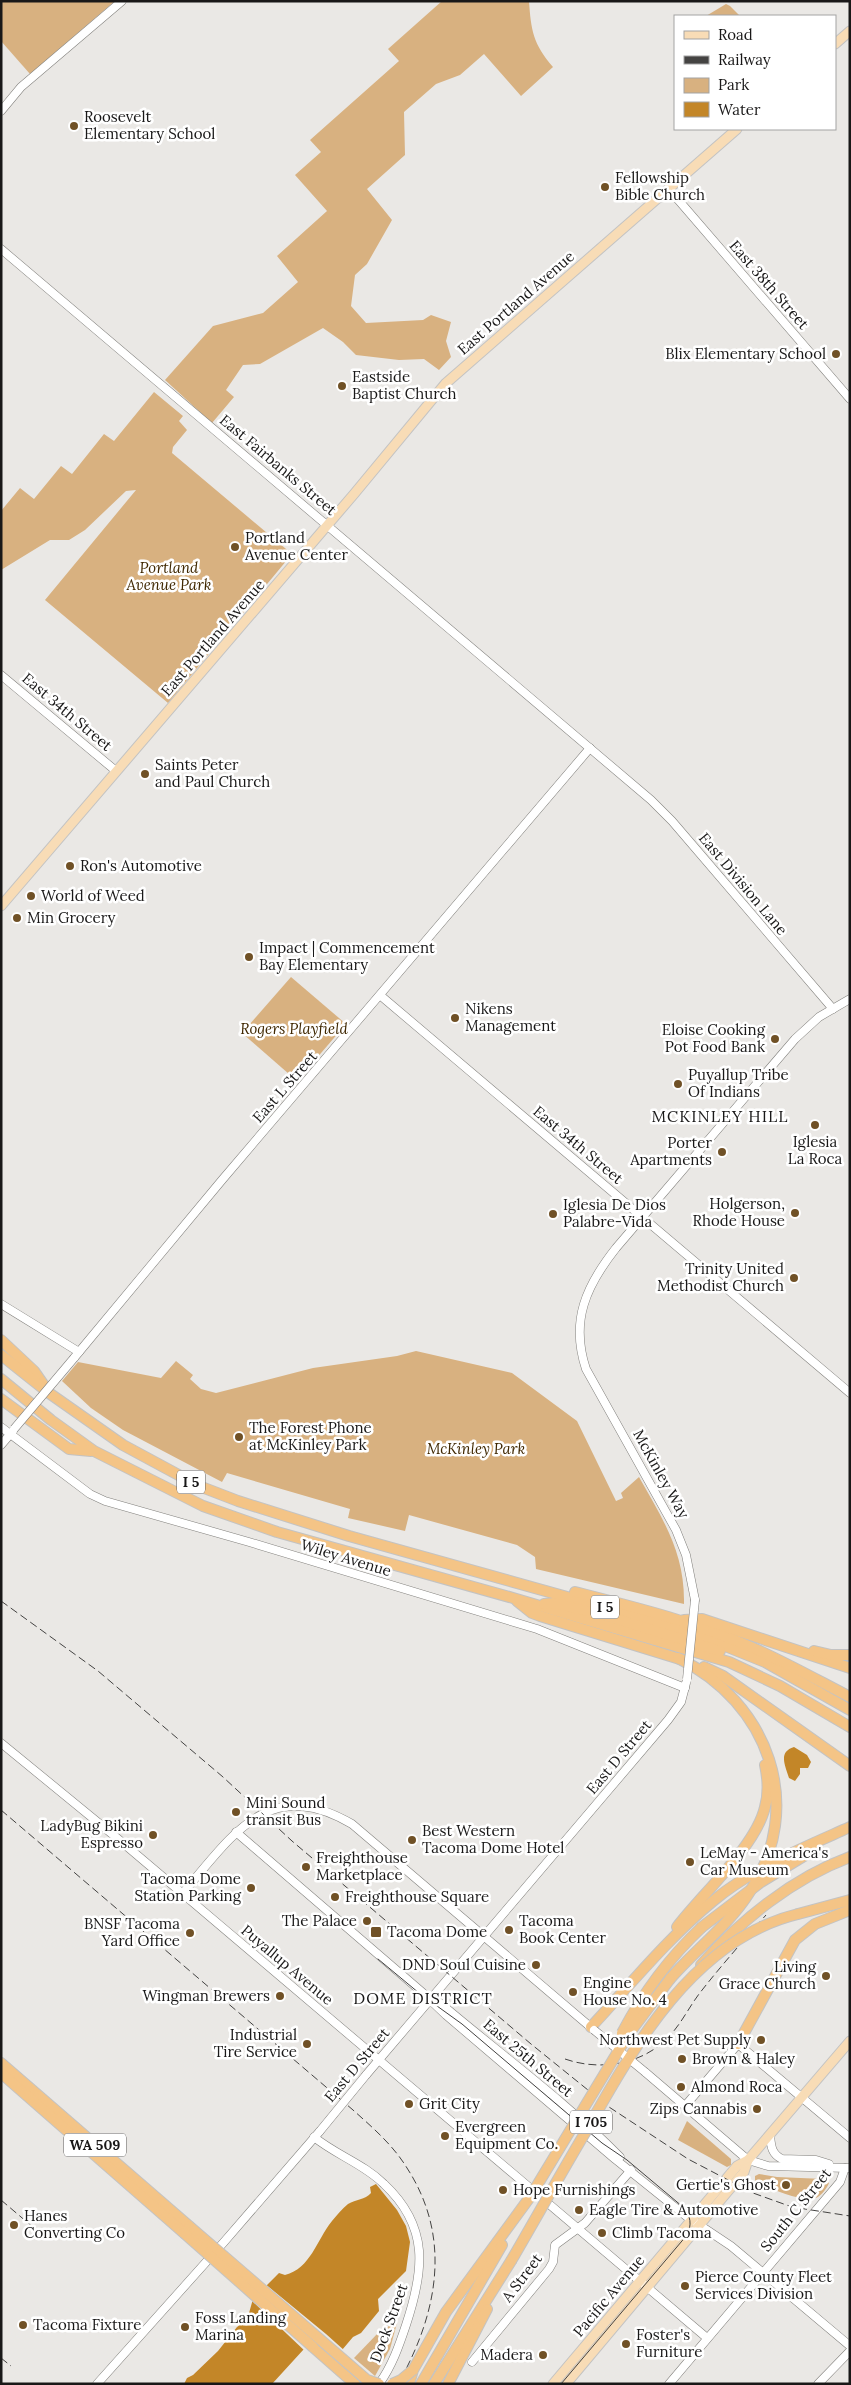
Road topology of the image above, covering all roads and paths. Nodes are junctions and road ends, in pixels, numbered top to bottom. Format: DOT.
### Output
graph roads {
  1 [pos="122,1"];
  2 [pos="850,31"];
  3 [pos="836,43"];
  4 [pos="1,111"];
  5 [pos="736,130"];
  6 [pos="668,188"];
  7 [pos="1,249"];
  8 [pos="850,399"];
  9 [pos="328,525"];
  10 [pos="1,675"];
  11 [pos="590,748"];
  12 [pos="116,771"];
  13 [pos="628,780"];
  14 [pos="1,906"];
  15 [pos="381,996"];
  16 [pos="850,999"];
  17 [pos="833,1009"];
  18 [pos="643,1218"];
  19 [pos="1,1304"];
  20 [pos="1,1340"];
  21 [pos="1,1355"];
  22 [pos="76,1355"];
  23 [pos="1,1379"];
  24 [pos="850,1393"];
  25 [pos="49,1394"];
  26 [pos="1,1399"];
  27 [pos="1,1427"];
  28 [pos="12,1432"];
  29 [pos="1,1445"];
  30 [pos="94,1451"];
  31 [pos="349,1536"];
  32 [pos="513,1598"];
  33 [pos="538,1605"];
  34 [pos="678,1620"];
  35 [pos="728,1627"];
  36 [pos="850,1655"];
  37 [pos="678,1658"];
  38 [pos="850,1668"];
  39 [pos="685,1688"];
  40 [pos="850,1697"];
  41 [pos="738,1703"];
  42 [pos="850,1710"];
  43 [pos="850,1716"];
  44 [pos="850,1727"];
  45 [pos="1,1743"];
  46 [pos="850,1766"];
  47 [pos="850,1828"];
  48 [pos="236,1832"];
  49 [pos="850,1857"];
  50 [pos="182,1894"];
  51 [pos="850,1900"];
  52 [pos="850,1910"];
  53 [pos="485,1936"];
  54 [pos="647,1967"];
  55 [pos="679,1990"];
  56 [pos="431,2001"];
  57 [pos="592,2028"];
  58 [pos="850,2040"];
  59 [pos="738,2044"];
  60 [pos="379,2060"];
  61 [pos="1,2063"];
  62 [pos="1,2073"];
  63 [pos="801,2098"];
  64 [pos="587,2102"];
  65 [pos="685,2106"];
  66 [pos="770,2134"];
  67 [pos="314,2137"];
  68 [pos="850,2138"];
  69 [pos="748,2160"];
  70 [pos="845,2168"];
  71 [pos="631,2170"];
  72 [pos="530,2197"];
  73 [pos="691,2220"];
  74 [pos="700,2225"];
  75 [pos="578,2228"];
  76 [pos="187,2230"];
  77 [pos="763,2272"];
  78 [pos="643,2285"];
  79 [pos="475,2325"];
  80 [pos="707,2338"];
  81 [pos="850,2346"];
  82 [pos="850,2351"];
  83 [pos="472,2362"];
  84 [pos="413,2370"];
  85 [pos="369,2382"];
  86 [pos="97,2384"];
  87 [pos="355,2384"];
  88 [pos="379,2384"];
  89 [pos="392,2384"];
  90 [pos="408,2384"];
  91 [pos="421,2384"];
  92 [pos="434,2384"];
  93 [pos="448,2384"];
  94 [pos="553,2384"];
  95 [pos="566,2384"];
  96 [pos="669,2384"];
  97 [pos="818,2384"];
  1 -- 4 [label="street"];
  2 -- 3 [label="main road"];
  5 -- 6 [label="main road, East Portland Avenue"];
  6 -- 8 [label="street, East 38th Street"];
  6 -- 9 [label="main road, East Portland Avenue"];
  7 -- 9 [label="street, East Fairbanks Street"];
  9 -- 11 [label="street, East Fairbanks Street"];
  9 -- 12 [label="main road, East Portland Avenue"];
  10 -- 12 [label="street, East 34th Street"];
  11 -- 13 [label="street, East Fairbanks Street"];
  11 -- 15 [label="street, East L Street"];
  12 -- 14 [label="main road, East Portland Avenue"];
  13 -- 17 [label="street, East Division Lane"];
  15 -- 18 [label="street, East 34th Street"];
  15 -- 22 [label="street, East L Street"];
  16 -- 17 [label="street, McKinley Way"];
  17 -- 18 [label="street, McKinley Way"];
  18 -- 24 [label="street, East 34th Street"];
  18 -- 39 [label="street, McKinley Way, bridge"];
  19 -- 22 [label="street"];
  20 -- 25 [label="highway"];
  21 -- 25 [label="highway, I 5"];
  22 -- 28 [label="street, East L Street, bridge"];
  23 -- 30 [label="highway, I 5"];
  25 -- 31 [label="highway, I 5"];
  26 -- 30 [label="highway"];
  27 -- 28 [label="street, Wiley Avenue"];
  28 -- 29 [label="street, East L Street"];
  28 -- 39 [label="street, Wiley Avenue"];
  30 -- 32 [label="highway, I 5"];
  31 -- 34 [label="highway, I 5"];
  31 -- 42 [label="highway, I 5"];
  32 -- 33 [label="highway, I 5"];
  32 -- 37 [label="highway"];
  33 -- 43 [label="highway, I 5"];
  33 -- 44 [label="highway, I 5"];
  34 -- 35 [label="highway"];
  34 -- 40 [label="highway, I 5"];
  35 -- 36 [label="highway"];
  35 -- 38 [label="highway"];
  37 -- 41 [label="highway"];
  37 -- 46 [label="highway"];
  39 -- 53 [label="street, East D Street"];
  41 -- 54 [label="highway"];
  41 -- 64 [label="highway, bridge"];
  45 -- 50 [label="street, Puyallup Avenue"];
  47 -- 54 [label="highway"];
  47 -- 64 [label="highway, I 705, bridge"];
  48 -- 50 [label="street"];
  48 -- 53 [label="street"];
  48 -- 56 [label="street, East 25th Street"];
  49 -- 55 [label="highway, bridge"];
  50 -- 60 [label="street, Puyallup Avenue"];
  51 -- 55 [label="highway, bridge"];
  52 -- 59 [label="highway"];
  53 -- 56 [label="street, East D Street"];
  53 -- 57 [label="street"];
  54 -- 57 [label="highway"];
  55 -- 79 [label="highway, I 705, bridge"];
  56 -- 60 [label="street, East D Street"];
  56 -- 71 [label="street, East 25th Street"];
  57 -- 65 [label="street, bridge"];
  58 -- 63 [label="main road, Pacific Avenue"];
  59 -- 63 [label="street"];
  59 -- 65 [label="street"];
  60 -- 67 [label="street, East D Street, bridge"];
  60 -- 75 [label="street, Puyallup Avenue"];
  61 -- 76 [label="highway, WA 509"];
  62 -- 76 [label="highway, WA 509"];
  63 -- 66 [label="main road, Pacific Avenue"];
  63 -- 68 [label="street"];
  64 -- 72 [label="highway, I 705, bridge"];
  65 -- 69 [label="street"];
  66 -- 69 [label="main road, Pacific Avenue"];
  66 -- 70 [label="street"];
  67 -- 86 [label="street, East D Street"];
  67 -- 88 [label="street, Dock Street"];
  69 -- 70 [label="street"];
  69 -- 73 [label="main road, Pacific Avenue"];
  69 -- 74 [label="main road, Pacific Avenue"];
  70 -- 77 [label="street, South C Street"];
  71 -- 73 [label="street, East 25th Street"];
  71 -- 75 [label="street, A Street"];
  72 -- 84 [label="highway"];
  72 -- 91 [label="highway, I 705"];
  73 -- 74 [label="street, East 25th Street"];
  73 -- 78 [label="main road, Pacific Avenue"];
  74 -- 77 [label="street, East 25th Street"];
  74 -- 78 [label="main road, Pacific Avenue"];
  75 -- 78 [label="street, Puyallup Avenue"];
  75 -- 83 [label="street, A Street"];
  76 -- 85 [label="highway, WA 509, bridge"];
  76 -- 87 [label="highway, WA 509, bridge"];
  77 -- 80 [label="street, South C Street"];
  77 -- 81 [label="street, East 25th Street"];
  78 -- 80 [label="street, Puyallup Avenue"];
  78 -- 94 [label="main road, Pacific Avenue"];
  78 -- 95 [label="main road, Pacific Avenue"];
  79 -- 92 [label="highway"];
  79 -- 93 [label="highway"];
  80 -- 96 [label="street, South C Street"];
  82 -- 97 [label="street"];
  84 -- 89 [label="highway, bridge"];
  84 -- 90 [label="highway"];
  85 -- 88 [label="highway, bridge"];
}
